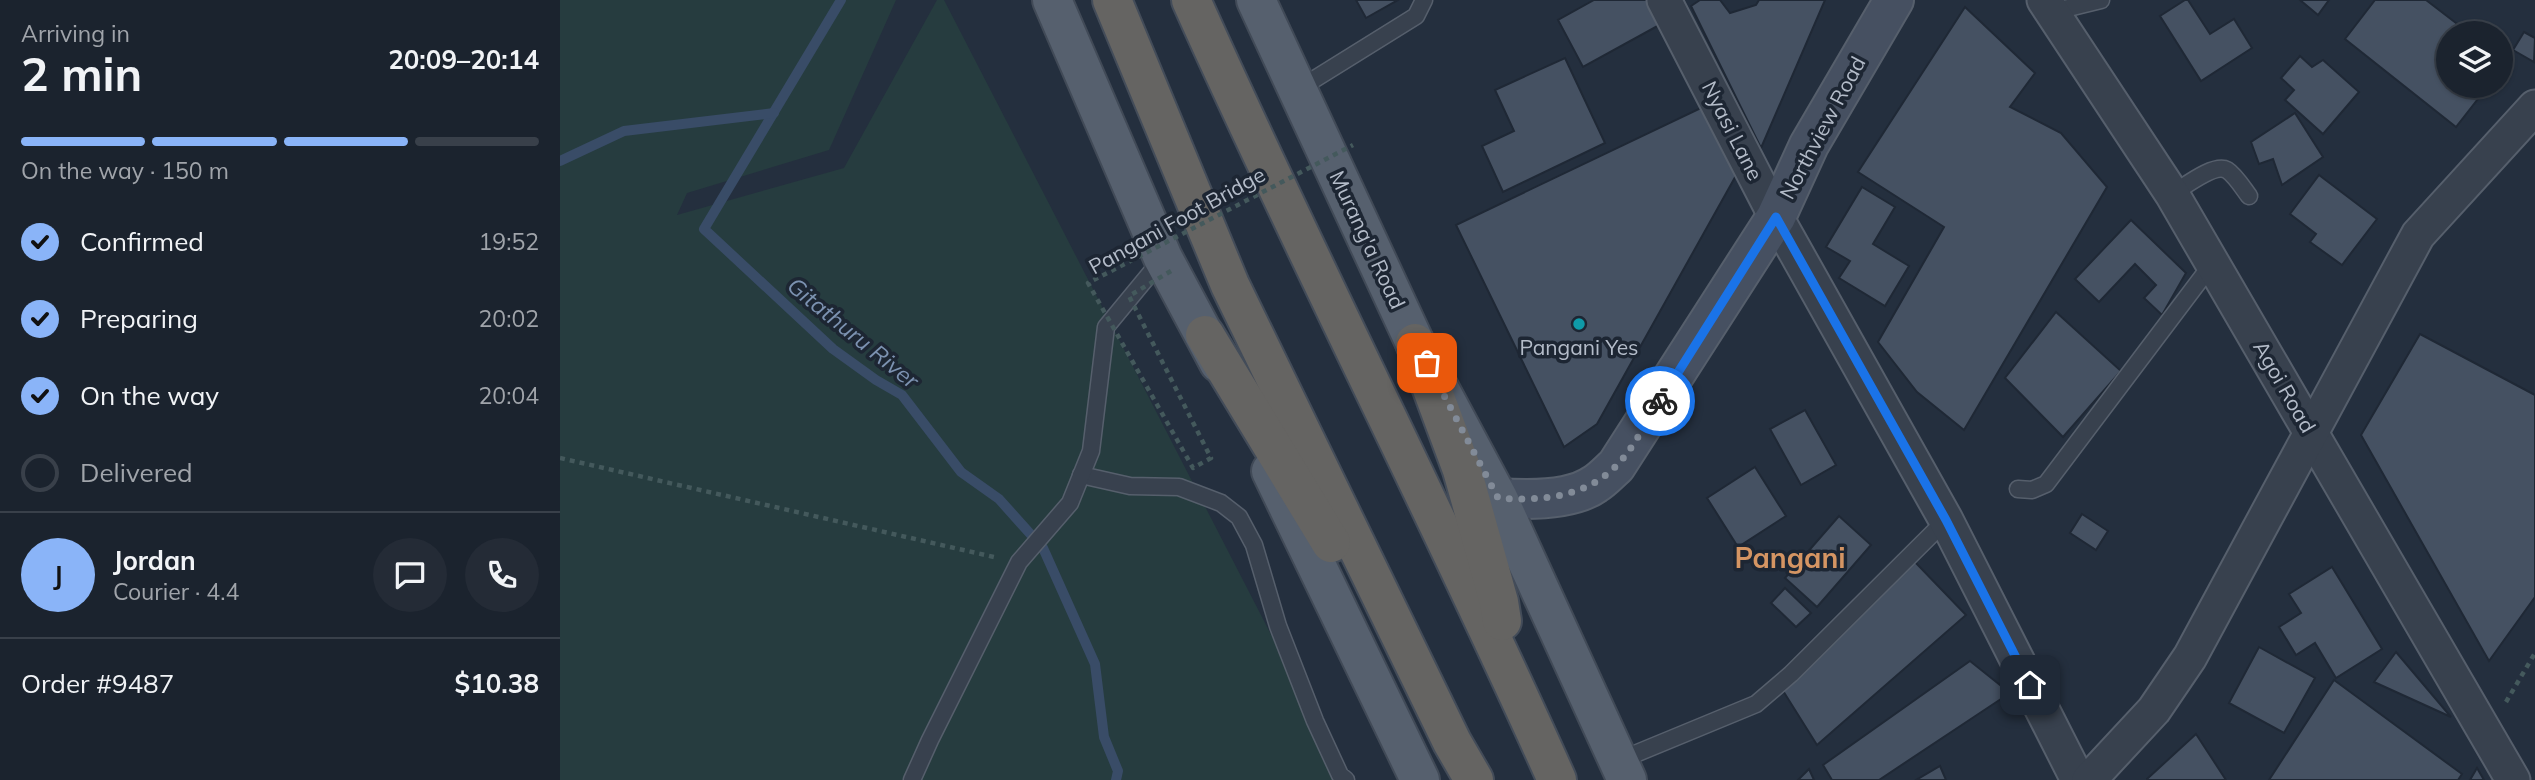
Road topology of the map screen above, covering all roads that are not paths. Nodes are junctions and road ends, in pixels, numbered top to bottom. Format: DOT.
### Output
graph roads {
  1 [pos="1052,0"];
  2 [pos="1112,0"];
  3 [pos="1191,0"];
  4 [pos="1256,0"];
  5 [pos="1424,0"];
  6 [pos="1664,0"];
  7 [pos="1894,0"];
  8 [pos="2101,0"];
  9 [pos="2048,6"];
  10 [pos="1297,90"];
  11 [pos="2535,107"];
  12 [pos="2172,194"];
  13 [pos="2249,196"];
  14 [pos="1776,217"];
  15 [pos="2212,264"];
  16 [pos="1167,265"];
  17 [pos="1205,335"];
  18 [pos="1415,343"];
  19 [pos="2311,433"];
  20 [pos="1081,475"];
  21 [pos="2018,489"];
  22 [pos="1498,498"];
  23 [pos="1946,520"];
  24 [pos="1511,677"];
  25 [pos="1452,742"];
  26 [pos="1623,771"];
  27 [pos="912,780"];
  28 [pos="1346,780"];
  29 [pos="1420,780"];
  30 [pos="1474,780"];
  31 [pos="1557,780"];
  32 [pos="2078,780"];
  33 [pos="2089,780"];
  34 [pos="2513,780"];
  1 -- 16 [label="main road"];
  2 -- 25 [label="highway"];
  3 -- 24 [label="highway"];
  4 -- 10 [label="main road, Murang'a Road"];
  5 -- 10 [label="lane"];
  6 -- 14 [label="street, Nyasi Lane"];
  7 -- 14 [label="main road, Northview Road"];
  8 -- 9 [label="lane"];
  9 -- 12 [label="street, Agoi Road"];
  10 -- 18 [label="main road, Murang'a Road"];
  11 -- 19 [label="street"];
  12 -- 13 [label="lane"];
  12 -- 15 [label="street, Agoi Road"];
  14 -- 22 [label="main road, Northview Road"];
  14 -- 23 [label="street, Nyasi Lane"];
  15 -- 19 [label="street, Agoi Road"];
  15 -- 21 [label="lane"];
  16 -- 17 [label="main road"];
  16 -- 20 [label="lane"];
  17 -- 25 [label="highway"];
  17 -- 29 [label="main road"];
  18 -- 22 [label="main road, Murang'a Road"];
  18 -- 24 [label="highway"];
  19 -- 33 [label="street"];
  19 -- 34 [label="street, Agoi Road"];
  20 -- 27 [label="lane"];
  20 -- 28 [label="lane"];
  22 -- 26 [label="main road, Murang'a Road"];
  23 -- 26 [label="lane"];
  23 -- 32 [label="street, Nyasi Lane"];
  24 -- 31 [label="highway"];
  25 -- 30 [label="highway"];
}
